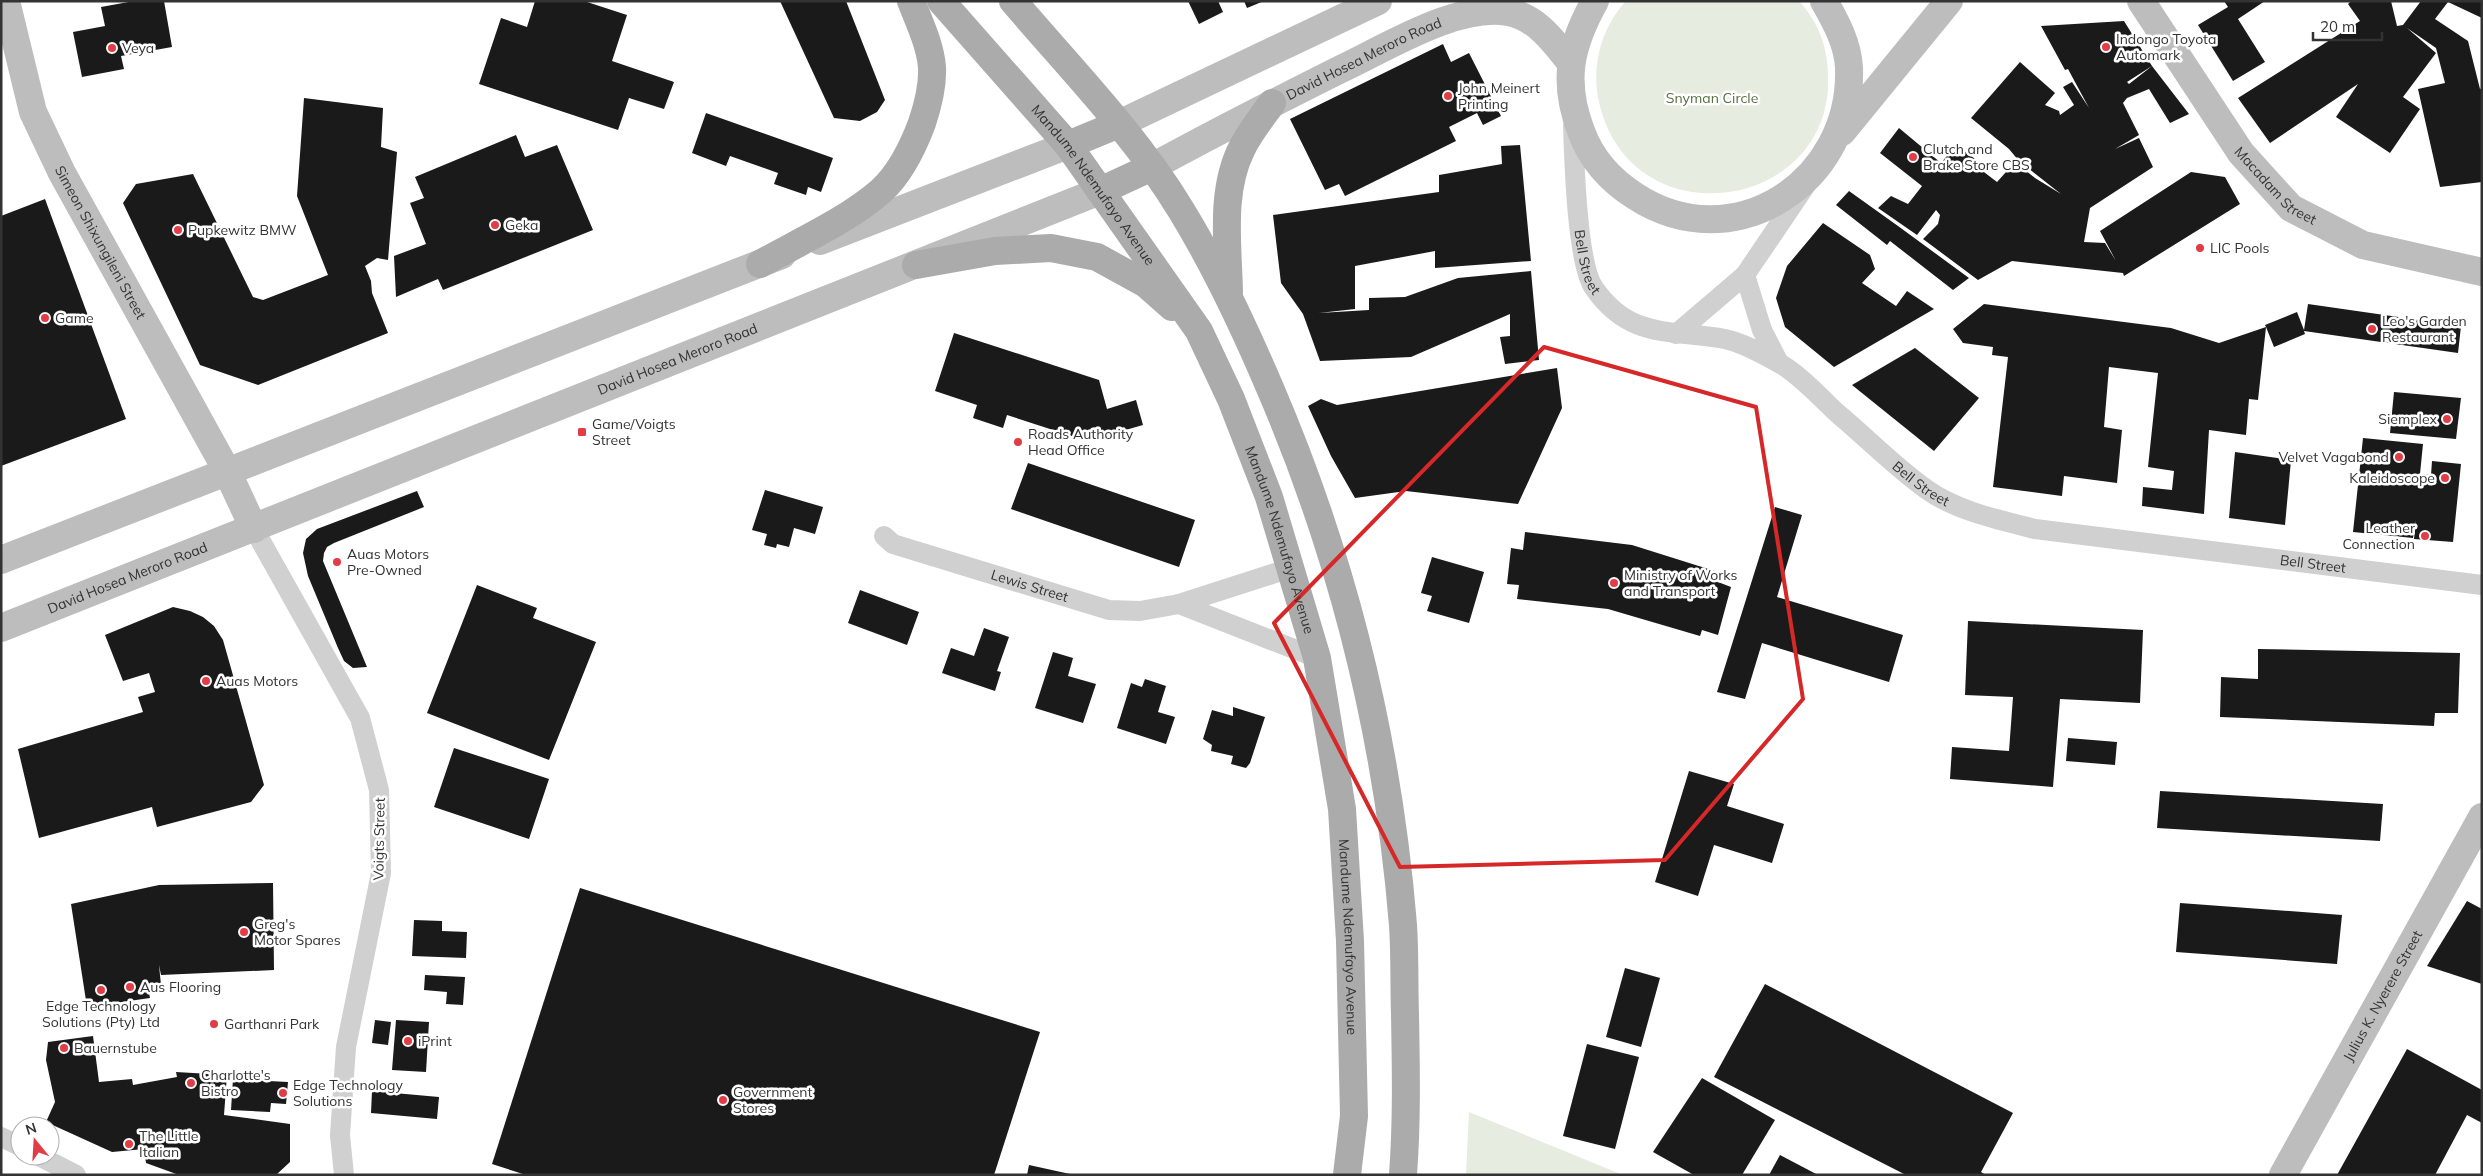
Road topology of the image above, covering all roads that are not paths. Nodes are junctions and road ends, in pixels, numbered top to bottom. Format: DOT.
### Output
graph roads {
  1 [pos="6,1"];
  2 [pos="911,1"];
  3 [pos="941,1"];
  4 [pos="1013,1"];
  5 [pos="1378,1"];
  6 [pos="1595,1"];
  7 [pos="1824,1"];
  8 [pos="1949,1"];
  9 [pos="2141,1"];
  10 [pos="1570,63"];
  11 [pos="1272,103"];
  12 [pos="1572,107"];
  13 [pos="1119,124"];
  14 [pos="1836,140"];
  15 [pos="1068,145"];
  16 [pos="1152,167"];
  17 [pos="1814,172"];
  18 [pos="1100,191"];
  19 [pos="760,264"];
  20 [pos="916,264"];
  21 [pos="2482,272"];
  22 [pos="1745,275"];
  23 [pos="1229,297"];
  24 [pos="1199,331"];
  25 [pos="1676,334"];
  26 [pos="1779,363"];
  27 [pos="228,471"];
  28 [pos="254,529"];
  29 [pos="884,536"];
  30 [pos="1,560"];
  31 [pos="1291,568"];
  32 [pos="2482,585"];
  33 [pos="1179,604"];
  34 [pos="1,628"];
  35 [pos="1317,658"];
  36 [pos="2482,816"];
  37 [pos="58,1166"];
  38 [pos="76,1175"];
  39 [pos="344,1175"];
  40 [pos="1348,1175"];
  41 [pos="1402,1175"];
  42 [pos="2283,1175"];
  1 -- 27 [label="main road, Simeon Shixungileni Street"];
  2 -- 19 [label="main road"];
  3 -- 15 [label="main road, Mandume Ndemufayo Avenue"];
  4 -- 13 [label="main road"];
  5 -- 13 [label="main road"];
  6 -- 10 [label="main road"];
  7 -- 14 [label="main road"];
  8 -- 14 [label="main road"];
  9 -- 21 [label="main road, Macadam Street"];
  10 -- 11 [label="main road, David Hosea Meroro Road"];
  10 -- 12 [label="main road"];
  11 -- 16 [label="main road, David Hosea Meroro Road"];
  11 -- 23 [label="main road"];
  12 -- 17 [label="main road"];
  12 -- 25 [label="street, Bell Street"];
  13 -- 15 [label="main road"];
  13 -- 16 [label="main road"];
  14 -- 17 [label="main road"];
  15 -- 18 [label="main road, Mandume Ndemufayo Avenue"];
  15 -- 19 [label="main road"];
  16 -- 18 [label="main road"];
  16 -- 23 [label="main road"];
  17 -- 22 [label="street"];
  18 -- 20 [label="main road, David Hosea Meroro Road"];
  18 -- 24 [label="main road, Mandume Ndemufayo Avenue"];
  19 -- 27 [label="main road"];
  20 -- 24 [label="main road"];
  20 -- 28 [label="main road, David Hosea Meroro Road"];
  22 -- 25 [label="street"];
  22 -- 26 [label="street"];
  23 -- 41 [label="main road"];
  24 -- 31 [label="main road, Mandume Ndemufayo Avenue"];
  25 -- 26 [label="street, Bell Street"];
  26 -- 32 [label="street, Bell Street"];
  27 -- 28 [label="main road"];
  27 -- 30 [label="main road"];
  28 -- 34 [label="main road, David Hosea Meroro Road"];
  28 -- 39 [label="street, Voigts Street"];
  29 -- 33 [label="street, Lewis Street"];
  31 -- 33 [label="street, Lewis Street"];
  31 -- 35 [label="main road, Mandume Ndemufayo Avenue"];
  33 -- 35 [label="street"];
  35 -- 40 [label="main road, Mandume Ndemufayo Avenue"];
  36 -- 42 [label="main road, Julius K. Nyerere Street"];
  37 -- 38 [label="street"];
}
